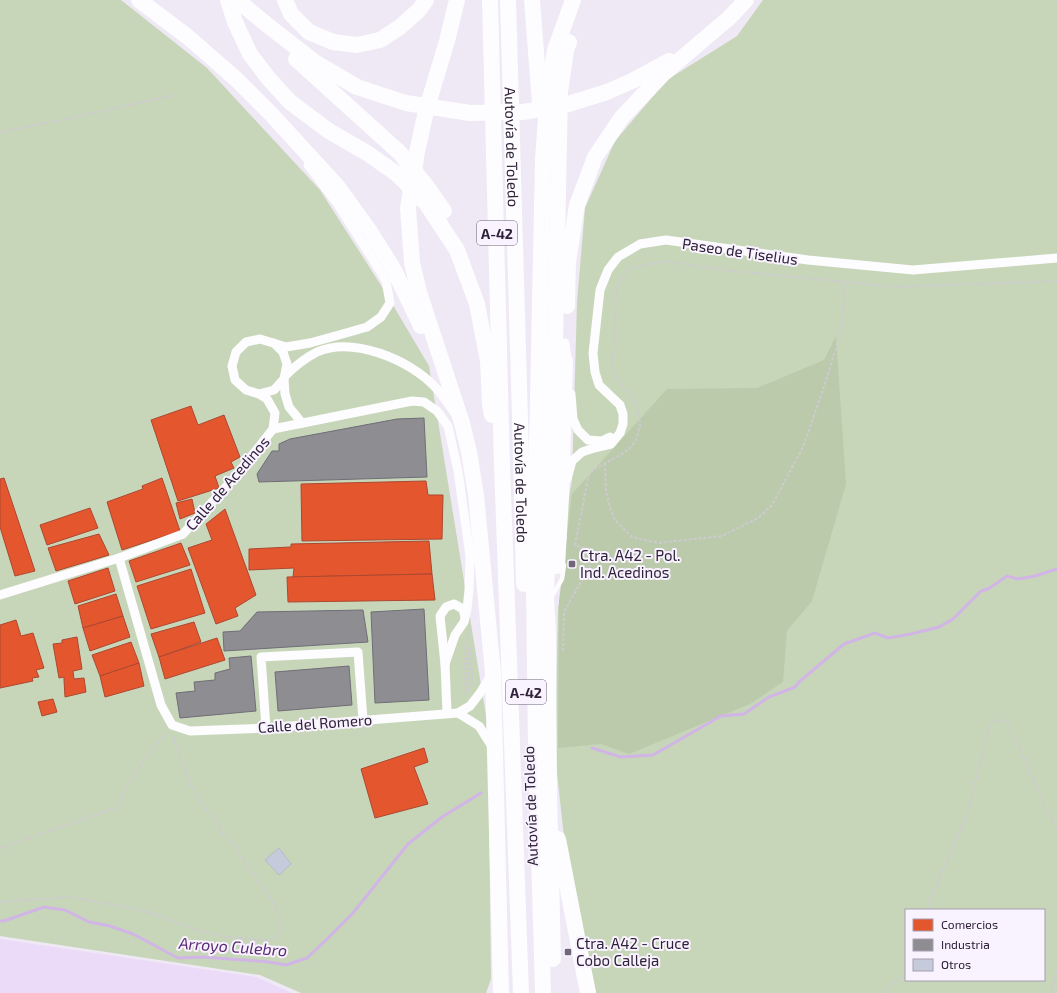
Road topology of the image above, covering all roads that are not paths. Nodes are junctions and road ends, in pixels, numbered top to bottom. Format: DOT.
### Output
graph roads {
  1 [pos="139,0"];
  2 [pos="229,0"];
  3 [pos="237,0"];
  4 [pos="285,0"];
  5 [pos="426,0"];
  6 [pos="457,0"];
  7 [pos="490,0"];
  8 [pos="508,0"];
  9 [pos="532,0"];
  10 [pos="573,0"];
  11 [pos="585,0"];
  12 [pos="746,0"];
  13 [pos="705,38"];
  14 [pos="271,114"];
  15 [pos="544,158"];
  16 [pos="427,195"];
  17 [pos="1057,258"];
  18 [pos="274,343"];
  19 [pos="565,343"];
  20 [pos="285,378"];
  21 [pos="446,378"];
  22 [pos="260,394"];
  23 [pos="520,419"];
  24 [pos="302,423"];
  25 [pos="462,423"];
  26 [pos="273,428"];
  27 [pos="620,433"];
  28 [pos="502,465"];
  29 [pos="562,498"];
  30 [pos="560,532"];
  31 [pos="564,552"];
  32 [pos="119,558"];
  33 [pos="564,558"];
  34 [pos="534,589"];
  35 [pos="554,593"];
  36 [pos="0,595"];
  37 [pos="465,617"];
  38 [pos="548,633"];
  39 [pos="445,664"];
  40 [pos="493,672"];
  41 [pos="447,713"];
  42 [pos="458,713"];
  43 [pos="362,720"];
  44 [pos="266,728"];
  45 [pos="494,749"];
  46 [pos="549,790"];
  47 [pos="532,965"];
  48 [pos="500,992"];
  49 [pos="521,993"];
  50 [pos="535,993"];
  51 [pos="544,993"];
  52 [pos="554,993"];
  53 [pos="588,993"];
  1 -- 14 [label="highway"];
  2 -- 16 [label="highway"];
  2 -- 16 [label="highway"];
  3 -- 13 [label="highway"];
  4 -- 5 [label="highway"];
  6 -- 21 [label="highway"];
  7 -- 28 [label="highway, Autovía de Toledo / A-42"];
  8 -- 23 [label="highway, Autovía de Toledo / A-42"];
  9 -- 15 [label="highway"];
  10 -- 15 [label="highway"];
  11 -- 38 [label="highway"];
  12 -- 13 [label="highway"];
  13 -- 19 [label="highway"];
  14 -- 18 [label="street"];
  14 -- 21 [label="highway"];
  15 -- 34 [label="highway"];
  16 -- 28 [label="highway"];
  17 -- 27 [label="street, Paseo de Tiselius"];
  18 -- 20 [label="street"];
  18 -- 22 [label="street"];
  19 -- 27 [label="street"];
  19 -- 29 [label="highway"];
  20 -- 22 [label="street"];
  20 -- 24 [label="street"];
  20 -- 25 [label="street"];
  21 -- 25 [label="highway"];
  22 -- 26 [label="street, Calle de Acedinos"];
  23 -- 34 [label="highway"];
  23 -- 47 [label="highway, Autovía de Toledo / A-42"];
  24 -- 26 [label="street"];
  24 -- 37 [label="street"];
  25 -- 40 [label="highway"];
  26 -- 32 [label="street, Calle de Acedinos"];
  27 -- 29 [label="street"];
  28 -- 47 [label="highway, Autovía de Toledo / A-42"];
  29 -- 30 [label="highway"];
  30 -- 31 [label="lane"];
  30 -- 35 [label="highway"];
  32 -- 36 [label="street, Calle de Acedinos"];
  32 -- 44 [label="street, Calle del Romero"];
  33 -- 35 [label="lane"];
  34 -- 47 [label="highway"];
  35 -- 38 [label="highway"];
  37 -- 39 [label="street"];
  37 -- 39 [label="street"];
  38 -- 46 [label="highway"];
  39 -- 41 [label="street"];
  40 -- 42 [label="street"];
  40 -- 45 [label="highway"];
  41 -- 42 [label="street, Calle del Romero"];
  41 -- 43 [label="street, Calle del Romero"];
  42 -- 45 [label="street"];
  43 -- 44 [label="street, Calle del Romero"];
  43 -- 44 [label="street"];
  45 -- 48 [label="highway"];
  46 -- 52 [label="highway"];
  46 -- 53 [label="highway"];
  47 -- 49 [label="highway, A-42"];
  47 -- 50 [label="highway, A-42"];
  47 -- 51 [label="highway"];
}
